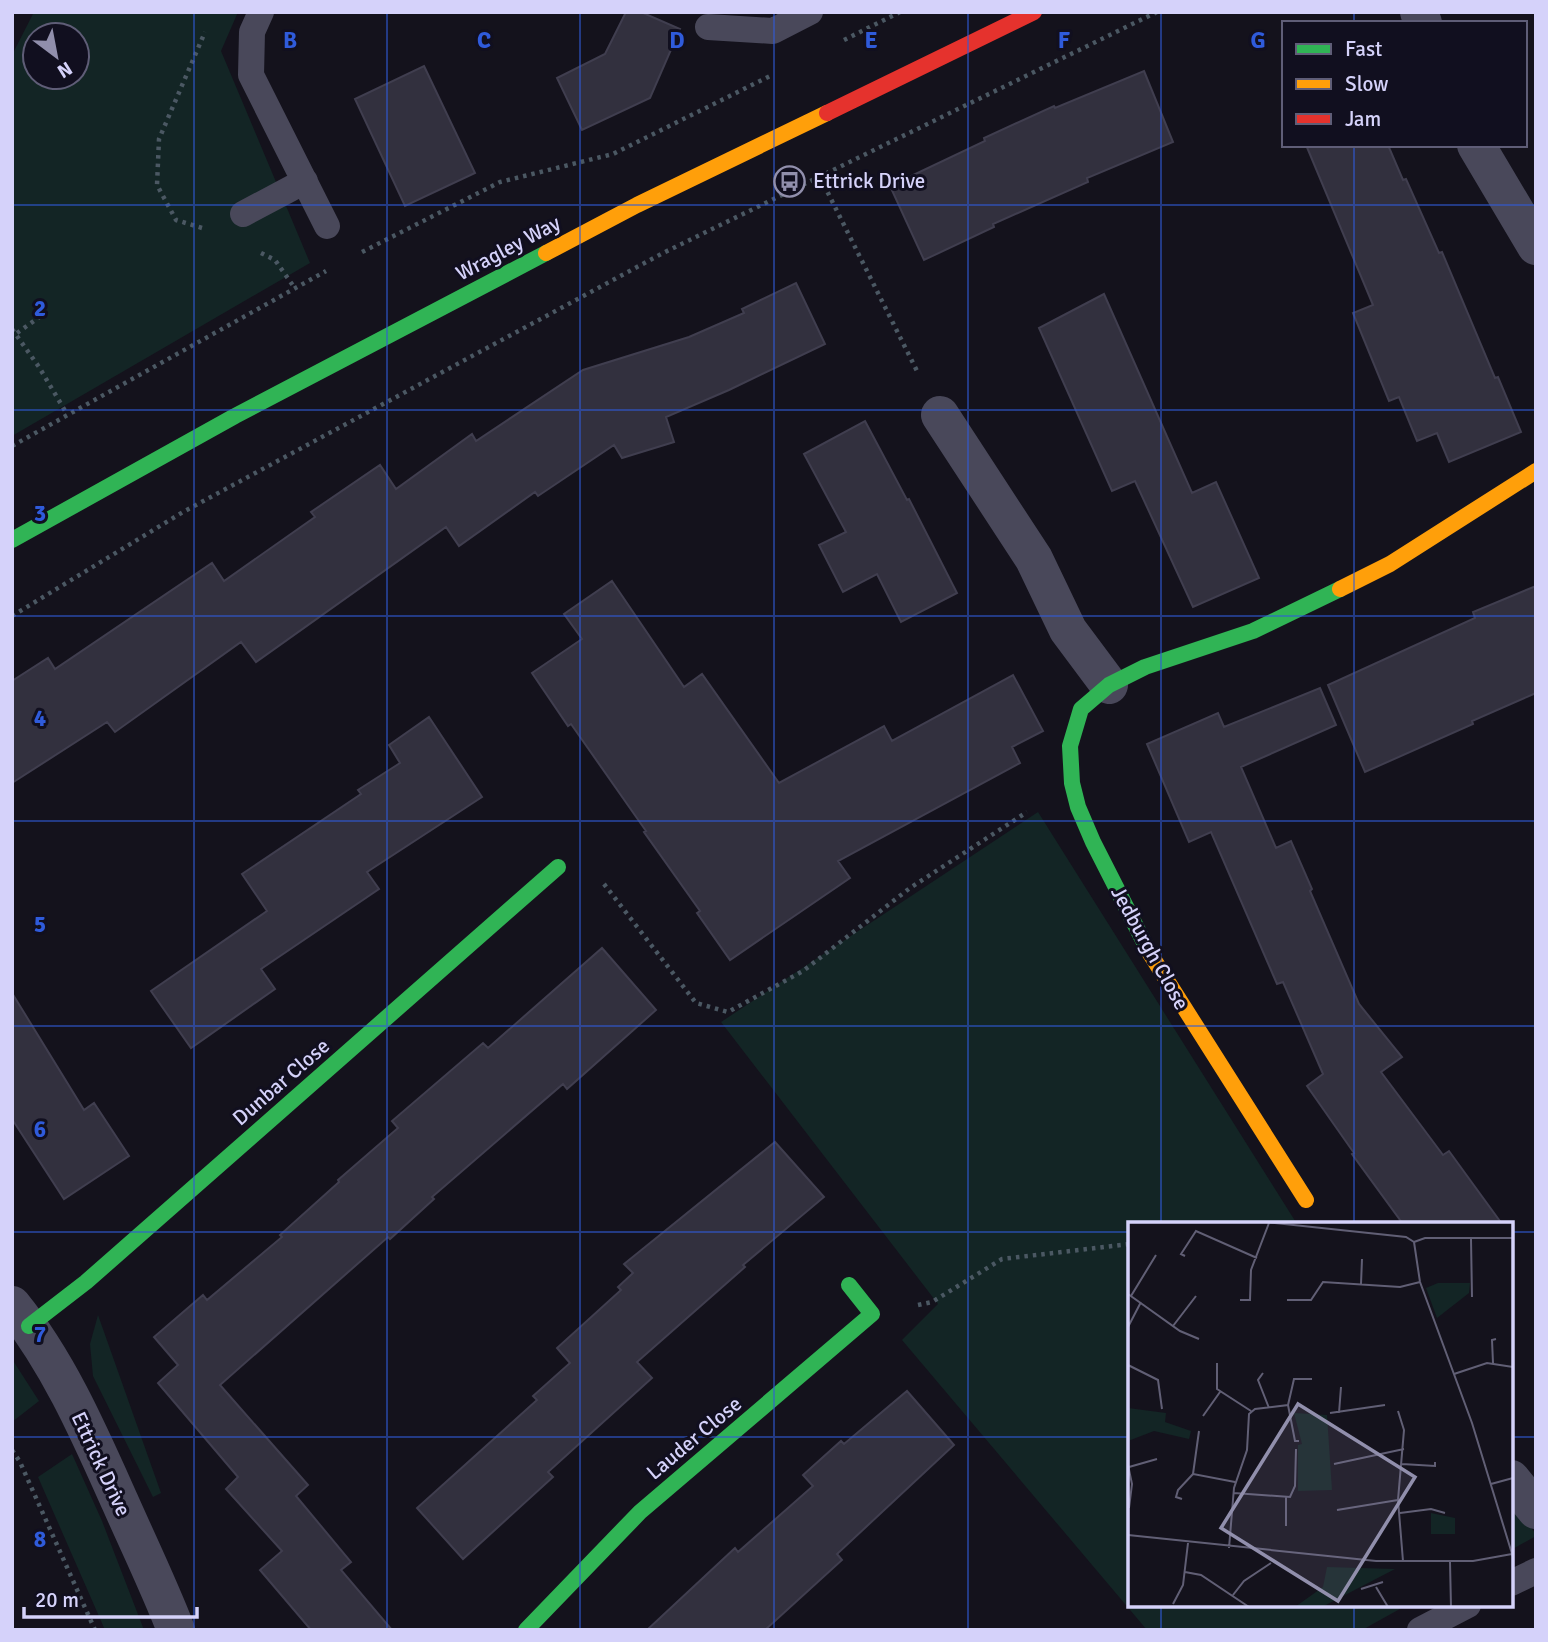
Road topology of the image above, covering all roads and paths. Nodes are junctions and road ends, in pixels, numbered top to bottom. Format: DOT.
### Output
graph roads {
  1 [pos="261,12"];
  2 [pos="810,12"];
  3 [pos="900,12"];
  4 [pos="1034,12"];
  5 [pos="1157,12"];
  6 [pos="209,24"];
  7 [pos="708,27"];
  8 [pos="838,43"];
  9 [pos="775,74"];
  10 [pos="1477,147"];
  11 [pos="820,177"];
  12 [pos="305,181"];
  13 [pos="243,214"];
  14 [pos="327,226"];
  15 [pos="212,232"];
  16 [pos="1536,246"];
  17 [pos="255,250"];
  18 [pos="355,256"];
  19 [pos="331,268"];
  20 [pos="294,287"];
  21 [pos="45,313"];
  22 [pos="15,331"];
  23 [pos="67,414"];
  24 [pos="940,415"];
  25 [pos="12,446"];
  26 [pos="1536,471"];
  27 [pos="12,540"];
  28 [pos="12,616"];
  29 [pos="1109,685"];
  30 [pos="1072,783"];
  31 [pos="558,867"];
  32 [pos="1306,1200"];
  33 [pos="1128,1244"];
  34 [pos="849,1285"];
  35 [pos="872,1314"];
  36 [pos="20,1315"];
  37 [pos="12,1450"];
  38 [pos="1513,1481"];
  39 [pos="1536,1510"];
  40 [pos="1536,1571"];
  41 [pos="1513,1582"];
  42 [pos="1464,1607"];
  43 [pos="94,1630"];
  44 [pos="176,1630"];
  45 [pos="526,1630"];
  46 [pos="1420,1630"];
  1 -- 12 [label="lane"];
  2 -- 7 [label="lane"];
  3 -- 8 [label="path"];
  4 -- 27 [label="street, Wragley Way"];
  5 -- 11 [label="path"];
  6 -- 15 [label="path"];
  9 -- 18 [label="path"];
  10 -- 16 [label="street"];
  11 -- 24 [label="path"];
  11 -- 28 [label="path"];
  12 -- 13 [label="lane"];
  12 -- 14 [label="lane"];
  17 -- 20 [label="path"];
  19 -- 20 [label="path"];
  20 -- 23 [label="path"];
  21 -- 22 [label="path"];
  22 -- 23 [label="path"];
  23 -- 25 [label="path"];
  24 -- 29 [label="street"];
  26 -- 29 [label="street, Jedburgh Close"];
  29 -- 30 [label="street, Jedburgh Close"];
  30 -- 31 [label="path"];
  30 -- 32 [label="street, Jedburgh Close"];
  31 -- 36 [label="street, Dunbar Close"];
  33 -- 35 [label="path"];
  34 -- 35 [label="street"];
  35 -- 45 [label="street, Lauder Close"];
  36 -- 44 [label="street, Ettrick Drive"];
  37 -- 43 [label="path"];
  38 -- 39 [label="street"];
  40 -- 41 [label="lane"];
  42 -- 46 [label="lane"];
}
